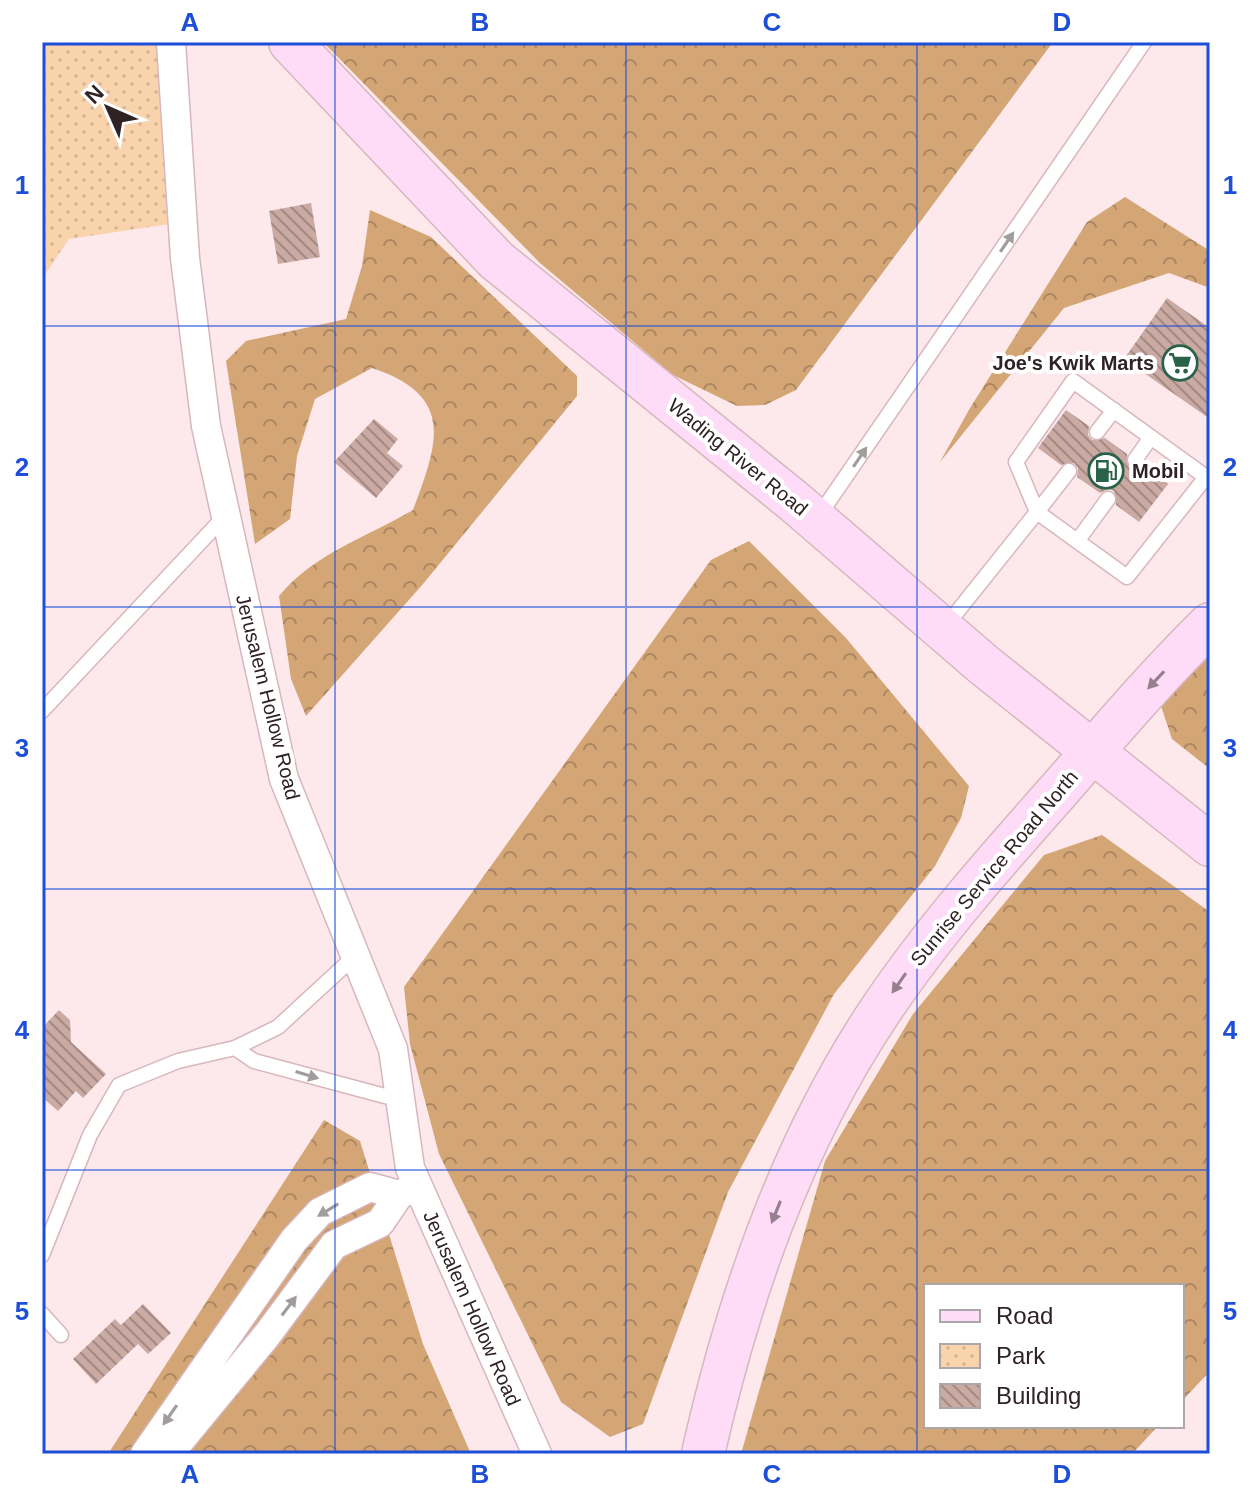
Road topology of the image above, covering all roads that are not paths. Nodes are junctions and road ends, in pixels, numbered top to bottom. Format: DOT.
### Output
graph roads {
  1 [pos="171,42"];
  2 [pos="290,42"];
  3 [pos="1144,42"];
  4 [pos="1114,410"];
  5 [pos="1097,432"];
  6 [pos="1151,437"];
  7 [pos="1135,460"];
  8 [pos="1069,471"];
  9 [pos="1208,480"];
  10 [pos="1108,499"];
  11 [pos="1037,512"];
  12 [pos="225,516"];
  13 [pos="816,521"];
  14 [pos="1078,540"];
  15 [pos="1210,624"];
  16 [pos="942,630"];
  17 [pos="42,711"];
  18 [pos="1093,752"];
  19 [pos="1210,845"];
  20 [pos="355,956"];
  21 [pos="235,1048"];
  22 [pos="400,1100"];
  23 [pos="408,1191"];
  24 [pos="42,1255"];
  25 [pos="42,1314"];
  26 [pos="241,1315"];
  27 [pos="61,1335"];
  28 [pos="267,1335"];
  29 [pos="145,1454"];
  30 [pos="169,1454"];
  31 [pos="537,1454"];
  32 [pos="703,1454"];
  1 -- 12 [label="street, Jerusalem Hollow Road"];
  2 -- 13 [label="main road, Wading River Road"];
  13 -- 3 [label="lane, one-way"];
  4 -- 5 [label="lane"];
  4 -- 6 [label="lane"];
  4 -- 11 [label="lane"];
  6 -- 7 [label="lane"];
  6 -- 9 [label="lane"];
  8 -- 11 [label="lane"];
  9 -- 14 [label="lane"];
  10 -- 14 [label="lane"];
  11 -- 14 [label="lane"];
  11 -- 16 [label="lane"];
  12 -- 17 [label="lane"];
  12 -- 20 [label="street, Jerusalem Hollow Road"];
  13 -- 16 [label="main road, Wading River Road"];
  15 -- 18 [label="main road, Sunrise Service Road North, one-way"];
  16 -- 18 [label="main road, Wading River Road"];
  18 -- 19 [label="main road, Wading River Road"];
  18 -- 32 [label="main road, Sunrise Service Road North, one-way"];
  20 -- 21 [label="lane"];
  20 -- 22 [label="street, Jerusalem Hollow Road"];
  21 -- 22 [label="lane, one-way"];
  21 -- 24 [label="lane"];
  22 -- 23 [label="street, Jerusalem Hollow Road"];
  23 -- 26 [label="street, one-way"];
  28 -- 23 [label="street, one-way"];
  23 -- 31 [label="street, Jerusalem Hollow Road"];
  25 -- 27 [label="lane"];
  26 -- 28 [label="street"];
  26 -- 29 [label="street, one-way"];
  28 -- 30 [label="street"];
}
